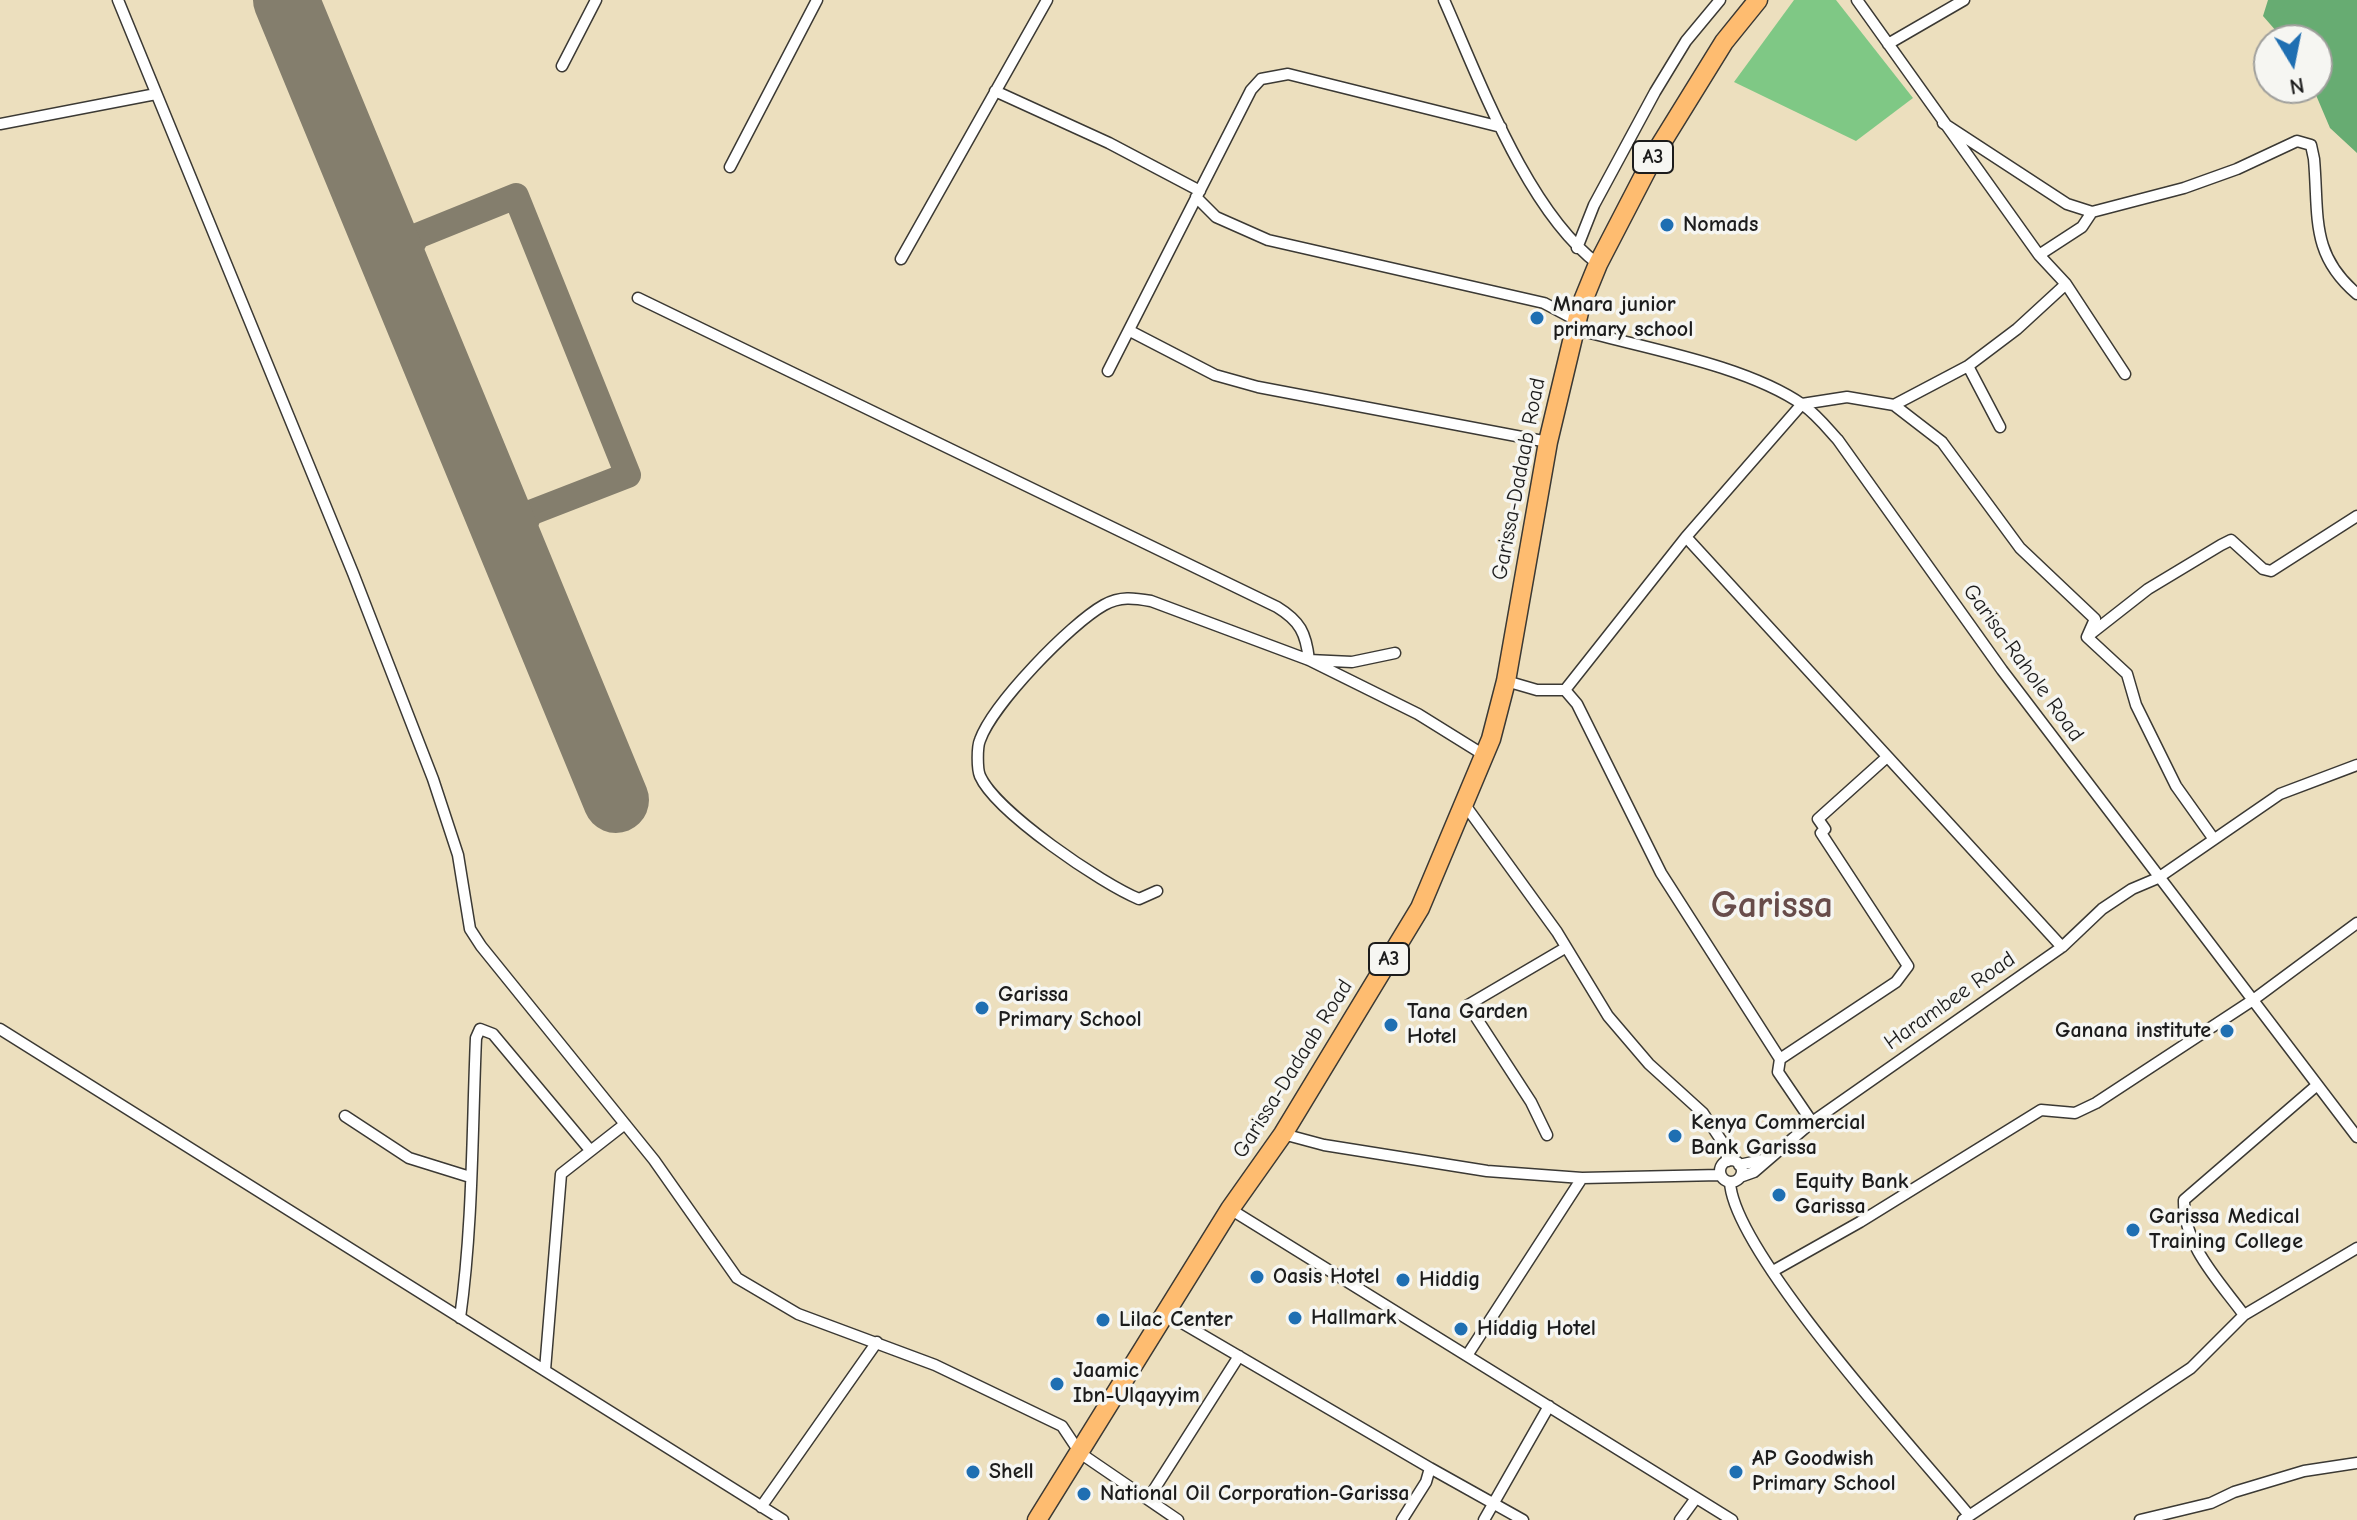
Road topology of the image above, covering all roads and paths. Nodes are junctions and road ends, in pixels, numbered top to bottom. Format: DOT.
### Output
graph roads {
  1 [pos="118,0"];
  2 [pos="596,0"];
  3 [pos="817,0"];
  4 [pos="1047,0"];
  5 [pos="1444,0"];
  6 [pos="1720,0"];
  7 [pos="1758,0"];
  8 [pos="1857,0"];
  9 [pos="1964,0"];
  10 [pos="1888,44"];
  11 [pos="562,66"];
  12 [pos="995,91"];
  13 [pos="156,94"];
  14 [pos="1943,123"];
  15 [pos="0,124"];
  16 [pos="1501,127"];
  17 [pos="730,167"];
  18 [pos="1198,194"];
  19 [pos="2092,212"];
  20 [pos="1577,248"];
  21 [pos="2039,255"];
  22 [pos="901,259"];
  23 [pos="1598,264"];
  24 [pos="2066,284"];
  25 [pos="2357,294"];
  26 [pos="638,298"];
  27 [pos="1576,325"];
  28 [pos="1130,331"];
  29 [pos="1968,366"];
  30 [pos="1108,371"];
  31 [pos="2125,374"];
  32 [pos="1802,404"];
  33 [pos="1894,405"];
  34 [pos="2000,427"];
  35 [pos="1548,442"];
  36 [pos="2357,516"];
  37 [pos="1686,537"];
  38 [pos="2087,637"];
  39 [pos="1395,653"];
  40 [pos="1309,660"];
  41 [pos="1506,681"];
  42 [pos="1565,690"];
  43 [pos="1484,755"];
  44 [pos="1887,757"];
  45 [pos="2357,765"];
  46 [pos="1465,805"];
  47 [pos="2213,838"];
  48 [pos="2158,878"];
  49 [pos="1157,891"];
  50 [pos="2357,923"];
  51 [pos="2062,947"];
  52 [pos="1565,948"];
  53 [pos="2253,1000"];
  54 [pos="0,1029"];
  55 [pos="1780,1059"];
  56 [pos="2316,1086"];
  57 [pos="345,1116"];
  58 [pos="1812,1122"];
  59 [pos="625,1124"];
  60 [pos="1283,1134"];
  61 [pos="1547,1135"];
  62 [pos="2357,1137"];
  63 [pos="590,1150"];
  64 [pos="1767,1159"];
  65 [pos="1728,1161"];
  66 [pos="1739,1165"];
  67 [pos="1720,1175"];
  68 [pos="470,1177"];
  69 [pos="1740,1177"];
  70 [pos="1582,1178"];
  71 [pos="1730,1182"];
  72 [pos="1230,1209"];
  73 [pos="2357,1248"];
  74 [pos="1773,1271"];
  75 [pos="1165,1313"];
  76 [pos="2244,1315"];
  77 [pos="460,1318"];
  78 [pos="877,1342"];
  79 [pos="1468,1354"];
  80 [pos="1239,1356"];
  81 [pos="545,1370"];
  82 [pos="1549,1406"];
  83 [pos="1080,1453"];
  84 [pos="2357,1463"];
  85 [pos="1430,1468"];
  86 [pos="1696,1498"];
  87 [pos="1148,1499"];
  88 [pos="1495,1503"];
  89 [pos="761,1507"];
  90 [pos="1966,1517"];
  91 [pos="783,1520"];
  92 [pos="1037,1520"];
  93 [pos="1178,1520"];
  94 [pos="1402,1520"];
  95 [pos="1484,1520"];
  96 [pos="1523,1520"];
  97 [pos="1680,1520"];
  98 [pos="1732,1520"];
  99 [pos="2140,1520"];
  1 -- 13 [label="street"];
  2 -- 11 [label="street"];
  3 -- 17 [label="street"];
  4 -- 12 [label="street"];
  5 -- 16 [label="street"];
  6 -- 20 [label="street"];
  7 -- 23 [label="highway, A3"];
  8 -- 10 [label="street"];
  9 -- 10 [label="street"];
  10 -- 14 [label="street"];
  12 -- 18 [label="street, Garisa-Rahole Road"];
  12 -- 22 [label="street"];
  13 -- 15 [label="street"];
  13 -- 59 [label="street"];
  14 -- 19 [label="street"];
  14 -- 21 [label="street"];
  16 -- 18 [label="street"];
  16 -- 20 [label="street"];
  18 -- 27 [label="street, Garisa-Rahole Road"];
  18 -- 28 [label="street"];
  19 -- 21 [label="street"];
  19 -- 25 [label="street"];
  20 -- 23 [label="street"];
  21 -- 24 [label="street"];
  23 -- 27 [label="highway, A3"];
  24 -- 29 [label="street"];
  24 -- 31 [label="street"];
  26 -- 40 [label="street"];
  27 -- 32 [label="street, Garisa-Rahole Road"];
  27 -- 35 [label="highway, Garissa-Dadaab Road / A3"];
  28 -- 30 [label="street"];
  28 -- 35 [label="street"];
  29 -- 33 [label="street"];
  29 -- 34 [label="street"];
  32 -- 33 [label="street"];
  32 -- 37 [label="street"];
  32 -- 48 [label="street, Garisa-Rahole Road"];
  33 -- 38 [label="street"];
  35 -- 41 [label="highway, Garissa-Dadaab Road / A3"];
  36 -- 38 [label="street"];
  37 -- 42 [label="street"];
  37 -- 44 [label="street"];
  38 -- 47 [label="street"];
  39 -- 40 [label="street"];
  40 -- 43 [label="street"];
  40 -- 49 [label="street"];
  41 -- 42 [label="street"];
  41 -- 43 [label="highway, Garissa-Dadaab Road / A3"];
  42 -- 55 [label="street"];
  43 -- 46 [label="highway, Garissa-Dadaab Road / A3"];
  44 -- 51 [label="street"];
  44 -- 55 [label="street"];
  45 -- 47 [label="street, Harambee Road"];
  46 -- 52 [label="street"];
  46 -- 60 [label="highway, Garissa-Dadaab Road / A3"];
  47 -- 48 [label="street, Harambee Road"];
  48 -- 51 [label="street, Harambee Road"];
  48 -- 53 [label="street, Garisa-Rahole Road"];
  50 -- 53 [label="street"];
  51 -- 58 [label="street, Harambee Road"];
  52 -- 61 [label="street"];
  52 -- 65 [label="street"];
  53 -- 56 [label="street, Garisa-Rahole Road"];
  53 -- 74 [label="street"];
  54 -- 77 [label="street"];
  55 -- 58 [label="street"];
  56 -- 62 [label="street, Garisa-Rahole Road"];
  56 -- 76 [label="street"];
  57 -- 68 [label="street"];
  58 -- 64 [label="street, Harambee Road"];
  59 -- 63 [label="street"];
  59 -- 78 [label="street"];
  60 -- 70 [label="street"];
  60 -- 72 [label="highway, Garissa-Dadaab Road / A3"];
  63 -- 68 [label="street"];
  63 -- 81 [label="street"];
  64 -- 66 [label="street, Harambee Road"];
  64 -- 69 [label="street, Harambee Road"];
  65 -- 66 [label="street"];
  65 -- 67 [label="street"];
  66 -- 69 [label="street"];
  67 -- 70 [label="street"];
  67 -- 71 [label="street"];
  68 -- 77 [label="street"];
  69 -- 71 [label="street"];
  70 -- 79 [label="street"];
  71 -- 74 [label="street"];
  72 -- 75 [label="highway, Garissa-Dadaab Road / A3"];
  72 -- 79 [label="street"];
  73 -- 76 [label="street"];
  74 -- 90 [label="street"];
  75 -- 80 [label="street"];
  75 -- 83 [label="highway, Garissa-Dadaab Road / A3"];
  76 -- 90 [label="street"];
  77 -- 81 [label="street"];
  78 -- 83 [label="street"];
  78 -- 89 [label="street"];
  79 -- 82 [label="street"];
  80 -- 85 [label="street"];
  80 -- 87 [label="street"];
  81 -- 89 [label="street"];
  82 -- 86 [label="street"];
  82 -- 88 [label="street"];
  83 -- 87 [label="street"];
  83 -- 92 [label="highway, Garissa-Dadaab Road / A3"];
  84 -- 99 [label="street"];
  85 -- 88 [label="street"];
  85 -- 94 [label="street"];
  86 -- 97 [label="street"];
  86 -- 98 [label="street"];
  87 -- 93 [label="street"];
  88 -- 95 [label="street"];
  88 -- 96 [label="street"];
  89 -- 91 [label="street"];
}
